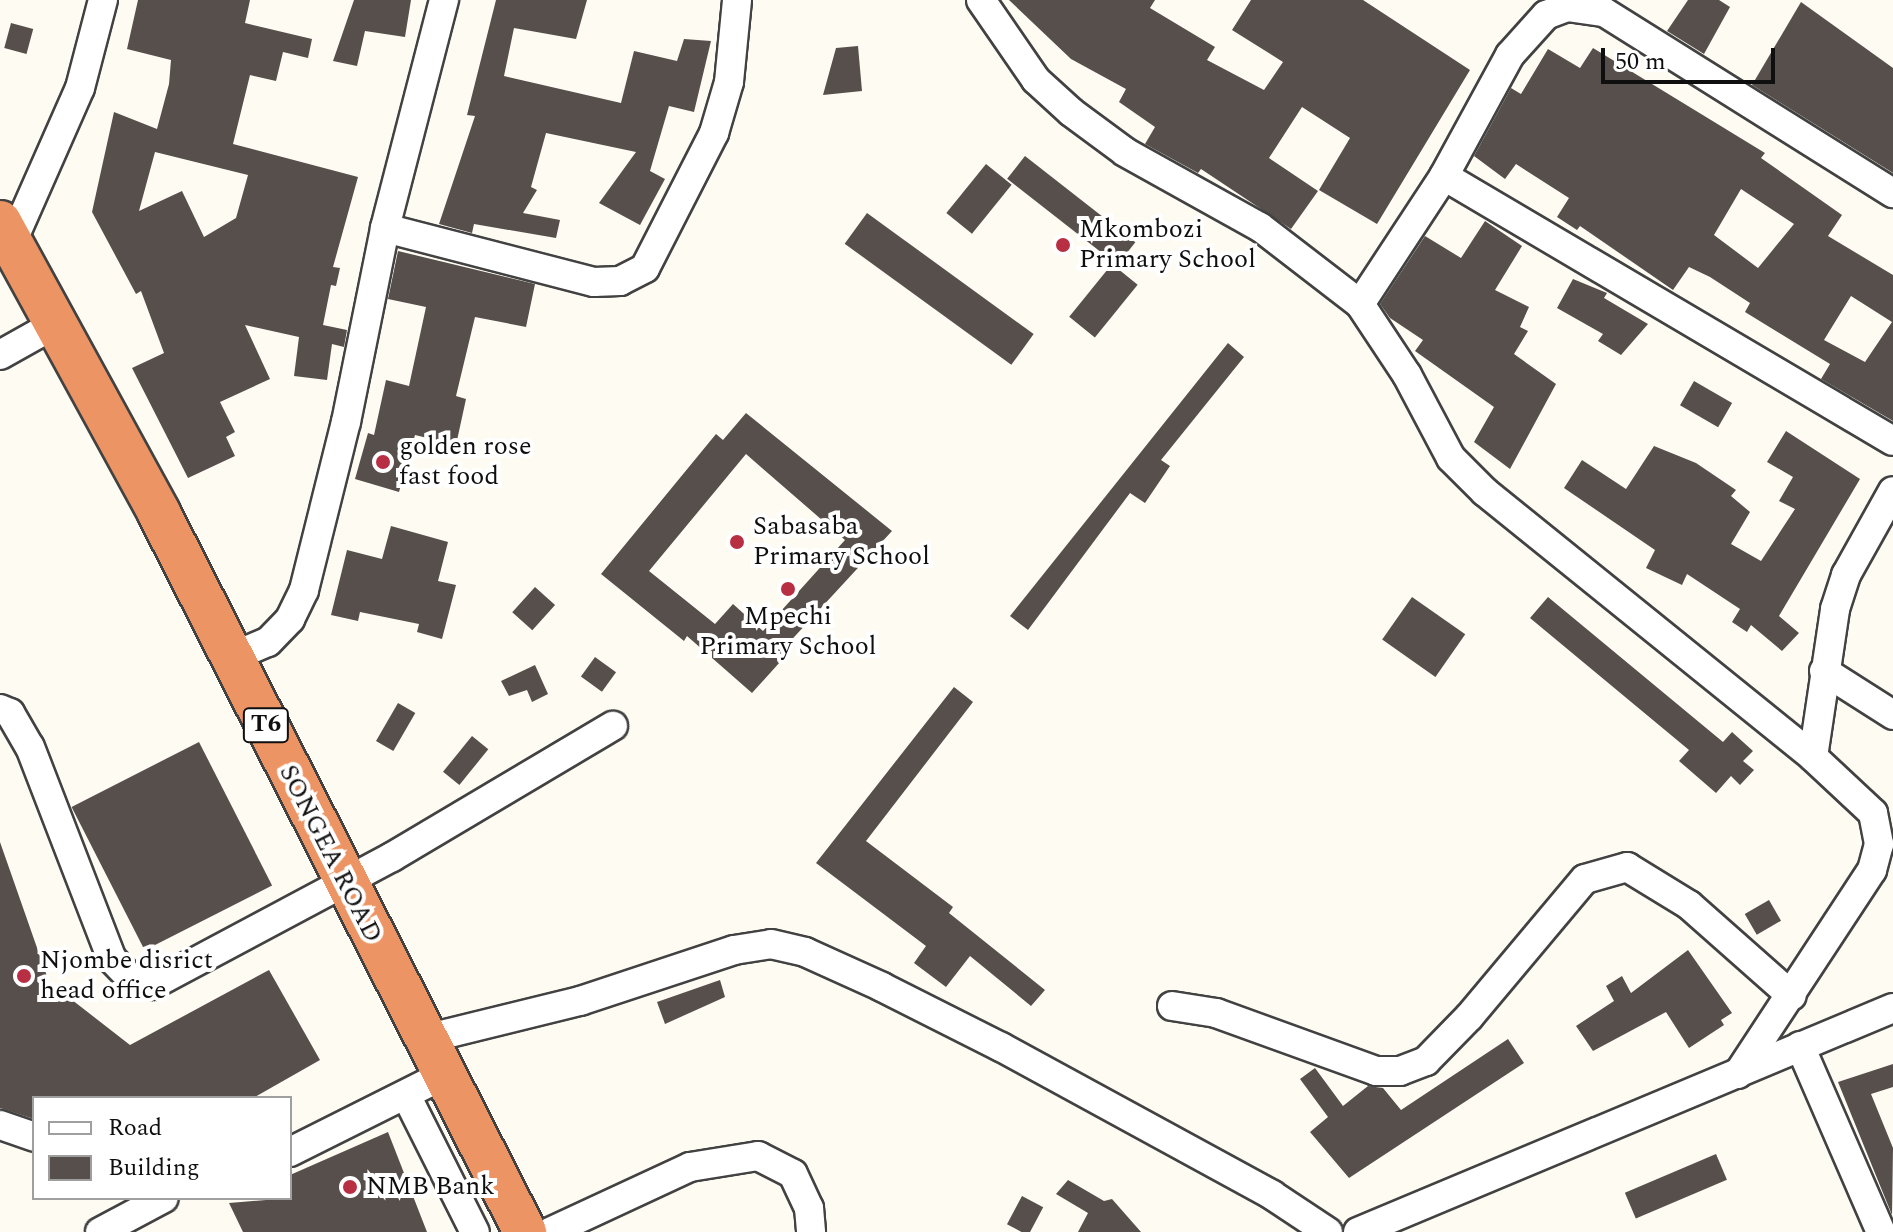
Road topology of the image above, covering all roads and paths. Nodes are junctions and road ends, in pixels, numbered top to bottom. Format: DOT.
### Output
graph roads {
  1 [pos="103,0"];
  2 [pos="444,0"];
  3 [pos="737,0"];
  4 [pos="981,0"];
  5 [pos="1548,8"];
  6 [pos="1444,176"];
  7 [pos="1893,193"];
  8 [pos="385,228"];
  9 [pos="6,232"];
  10 [pos="1360,304"];
  11 [pos="57,323"];
  12 [pos="0,355"];
  13 [pos="1893,441"];
  14 [pos="1893,491"];
  15 [pos="232,657"];
  16 [pos="1824,671"];
  17 [pos="0,709"];
  18 [pos="1893,715"];
  19 [pos="613,726"];
  20 [pos="1813,757"];
  21 [pos="1886,825"];
  22 [pos="344,884"];
  23 [pos="1792,996"];
  24 [pos="1172,1006"];
  25 [pos="1893,1008"];
  26 [pos="1800,1046"];
  27 [pos="424,1070"];
  28 [pos="1738,1074"];
  29 [pos="0,1125"];
  30 [pos="32,1136"];
  31 [pos="292,1151"];
  32 [pos="160,1200"];
  33 [pos="100,1232"];
  34 [pos="475,1232"];
  35 [pos="525,1232"];
  36 [pos="550,1232"];
  37 [pos="811,1232"];
  38 [pos="1328,1232"];
  39 [pos="1358,1232"];
  40 [pos="1881,1232"];
  1 -- 9 [label="street"];
  2 -- 8 [label="street"];
  3 -- 8 [label="street"];
  4 -- 10 [label="street"];
  5 -- 6 [label="street"];
  5 -- 7 [label="street"];
  6 -- 10 [label="street"];
  6 -- 13 [label="street"];
  8 -- 15 [label="street"];
  9 -- 11 [label="highway, SONGEA ROAD / T6"];
  10 -- 20 [label="street"];
  11 -- 12 [label="street"];
  11 -- 15 [label="highway, SONGEA ROAD / T6"];
  14 -- 16 [label="street"];
  15 -- 22 [label="highway, SONGEA ROAD / T6"];
  16 -- 18 [label="street"];
  16 -- 20 [label="street"];
  17 -- 22 [label="street"];
  19 -- 22 [label="street"];
  20 -- 21 [label="street"];
  21 -- 23 [label="street"];
  22 -- 27 [label="highway, SONGEA ROAD / T6"];
  23 -- 24 [label="street"];
  23 -- 28 [label="street"];
  25 -- 26 [label="street"];
  26 -- 28 [label="street"];
  26 -- 40 [label="street"];
  27 -- 31 [label="street"];
  27 -- 34 [label="street"];
  27 -- 35 [label="highway, SONGEA ROAD / T6"];
  27 -- 38 [label="street"];
  28 -- 39 [label="street"];
  29 -- 30 [label="street"];
  32 -- 33 [label="street"];
  36 -- 37 [label="street"];
}
